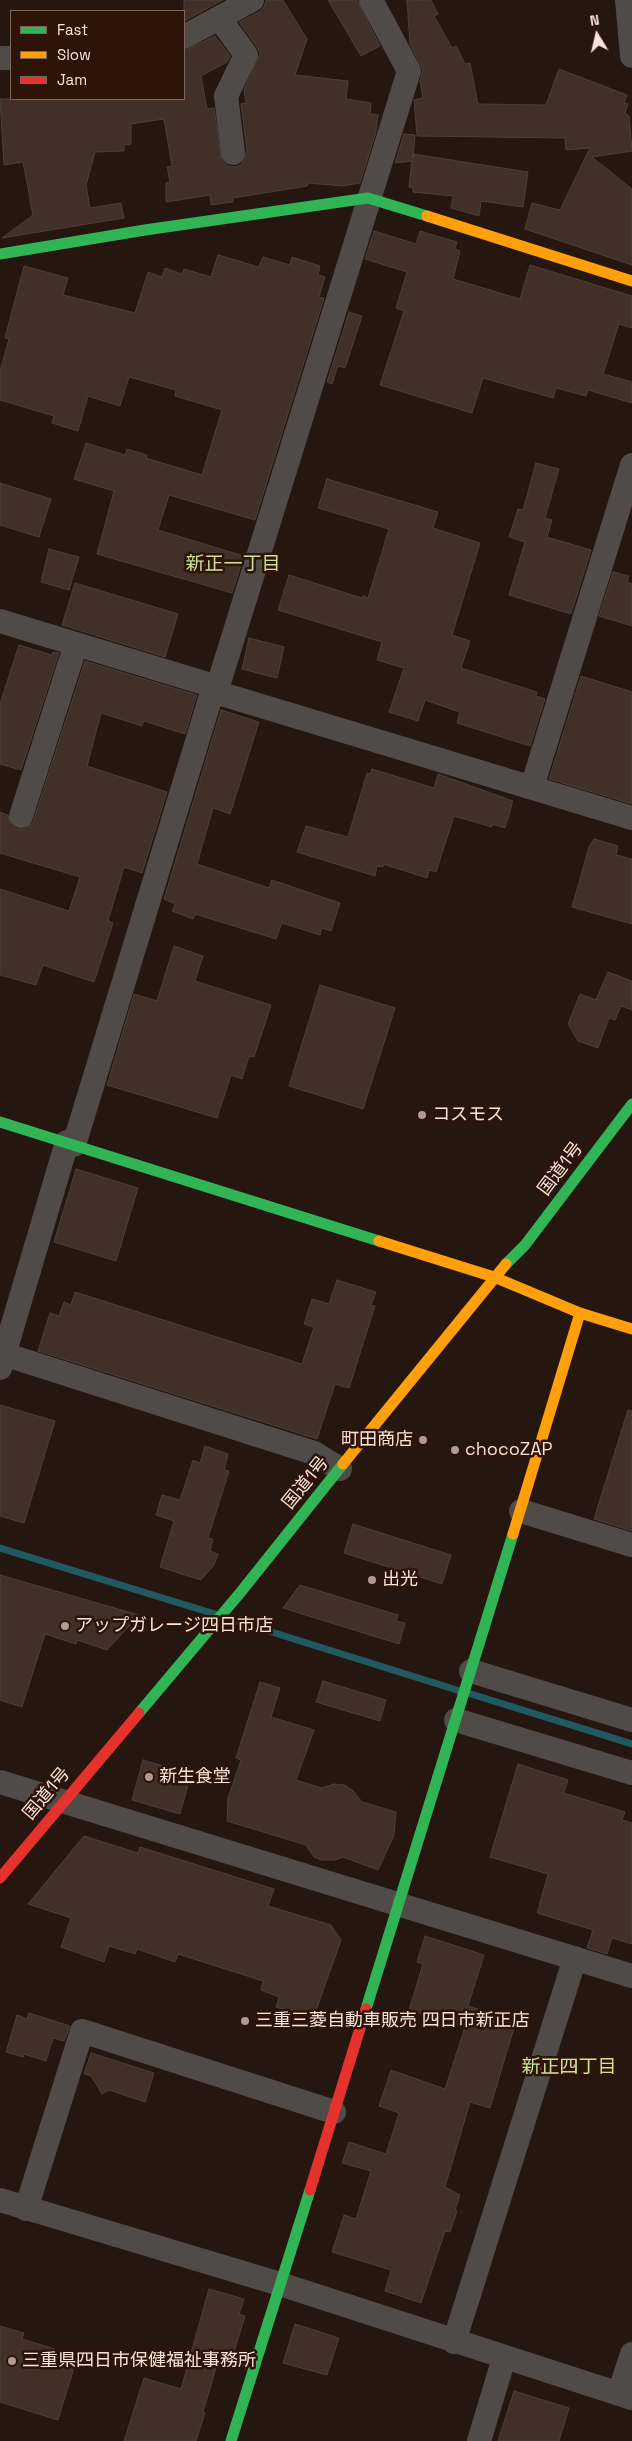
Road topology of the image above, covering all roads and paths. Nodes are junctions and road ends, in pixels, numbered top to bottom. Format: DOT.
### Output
graph roads {
  1 [pos="252,0"];
  2 [pos="372,0"];
  3 [pos="627,0"];
  4 [pos="220,19"];
  5 [pos="185,36"];
  6 [pos="632,56"];
  7 [pos="233,153"];
  8 [pos="368,198"];
  9 [pos="0,254"];
  10 [pos="632,281"];
  11 [pos="632,465"];
  12 [pos="0,621"];
  13 [pos="76,644"];
  14 [pos="215,688"];
  15 [pos="532,787"];
  16 [pos="21,816"];
  17 [pos="632,818"];
  18 [pos="632,1104"];
  19 [pos="0,1122"];
  20 [pos="70,1144"];
  21 [pos="494,1277"];
  22 [pos="580,1313"];
  23 [pos="632,1329"];
  24 [pos="2,1359"];
  25 [pos="340,1469"];
  26 [pos="521,1511"];
  27 [pos="632,1545"];
  28 [pos="470,1674"];
  29 [pos="458,1714"];
  30 [pos="632,1720"];
  31 [pos="632,1773"];
  32 [pos="0,1782"];
  33 [pos="64,1802"];
  34 [pos="0,1878"];
  35 [pos="400,1903"];
  36 [pos="575,1958"];
  37 [pos="632,1976"];
  38 [pos="334,2112"];
  39 [pos="0,2200"];
  40 [pos="26,2209"];
  41 [pos="280,2284"];
  42 [pos="454,2342"];
  43 [pos="632,2354"];
  44 [pos="504,2358"];
  45 [pos="626,2396"];
  46 [pos="231,2441"];
  47 [pos="479,2441"];
  1 -- 4 [label="street"];
  2 -- 8 [label="street"];
  3 -- 6 [label="street"];
  4 -- 5 [label="street"];
  4 -- 7 [label="street"];
  8 -- 9 [label="main road"];
  8 -- 10 [label="main road"];
  8 -- 14 [label="street"];
  11 -- 15 [label="street"];
  12 -- 13 [label="street"];
  13 -- 14 [label="street"];
  13 -- 16 [label="street"];
  14 -- 15 [label="street"];
  14 -- 20 [label="street"];
  15 -- 17 [label="street"];
  18 -- 21 [label="main road, 国道1号"];
  19 -- 20 [label="main road"];
  20 -- 21 [label="main road"];
  20 -- 24 [label="street"];
  21 -- 22 [label="main road"];
  21 -- 25 [label="main road, 国道1号"];
  22 -- 23 [label="main road"];
  22 -- 26 [label="main road"];
  24 -- 25 [label="street"];
  25 -- 33 [label="main road, 国道1号"];
  26 -- 27 [label="street"];
  26 -- 28 [label="main road"];
  28 -- 29 [label="main road"];
  28 -- 30 [label="street"];
  29 -- 31 [label="street"];
  29 -- 35 [label="main road"];
  32 -- 33 [label="street"];
  33 -- 34 [label="main road, 国道1号"];
  33 -- 35 [label="street"];
  35 -- 36 [label="street"];
  35 -- 38 [label="main road"];
  36 -- 37 [label="street"];
  36 -- 42 [label="street"];
  38 -- 40 [label="street"];
  38 -- 41 [label="main road"];
  39 -- 40 [label="street"];
  40 -- 41 [label="street"];
  41 -- 42 [label="street"];
  41 -- 46 [label="main road"];
  42 -- 44 [label="street"];
  43 -- 45 [label="street"];
  44 -- 45 [label="street"];
  44 -- 47 [label="street"];
}
